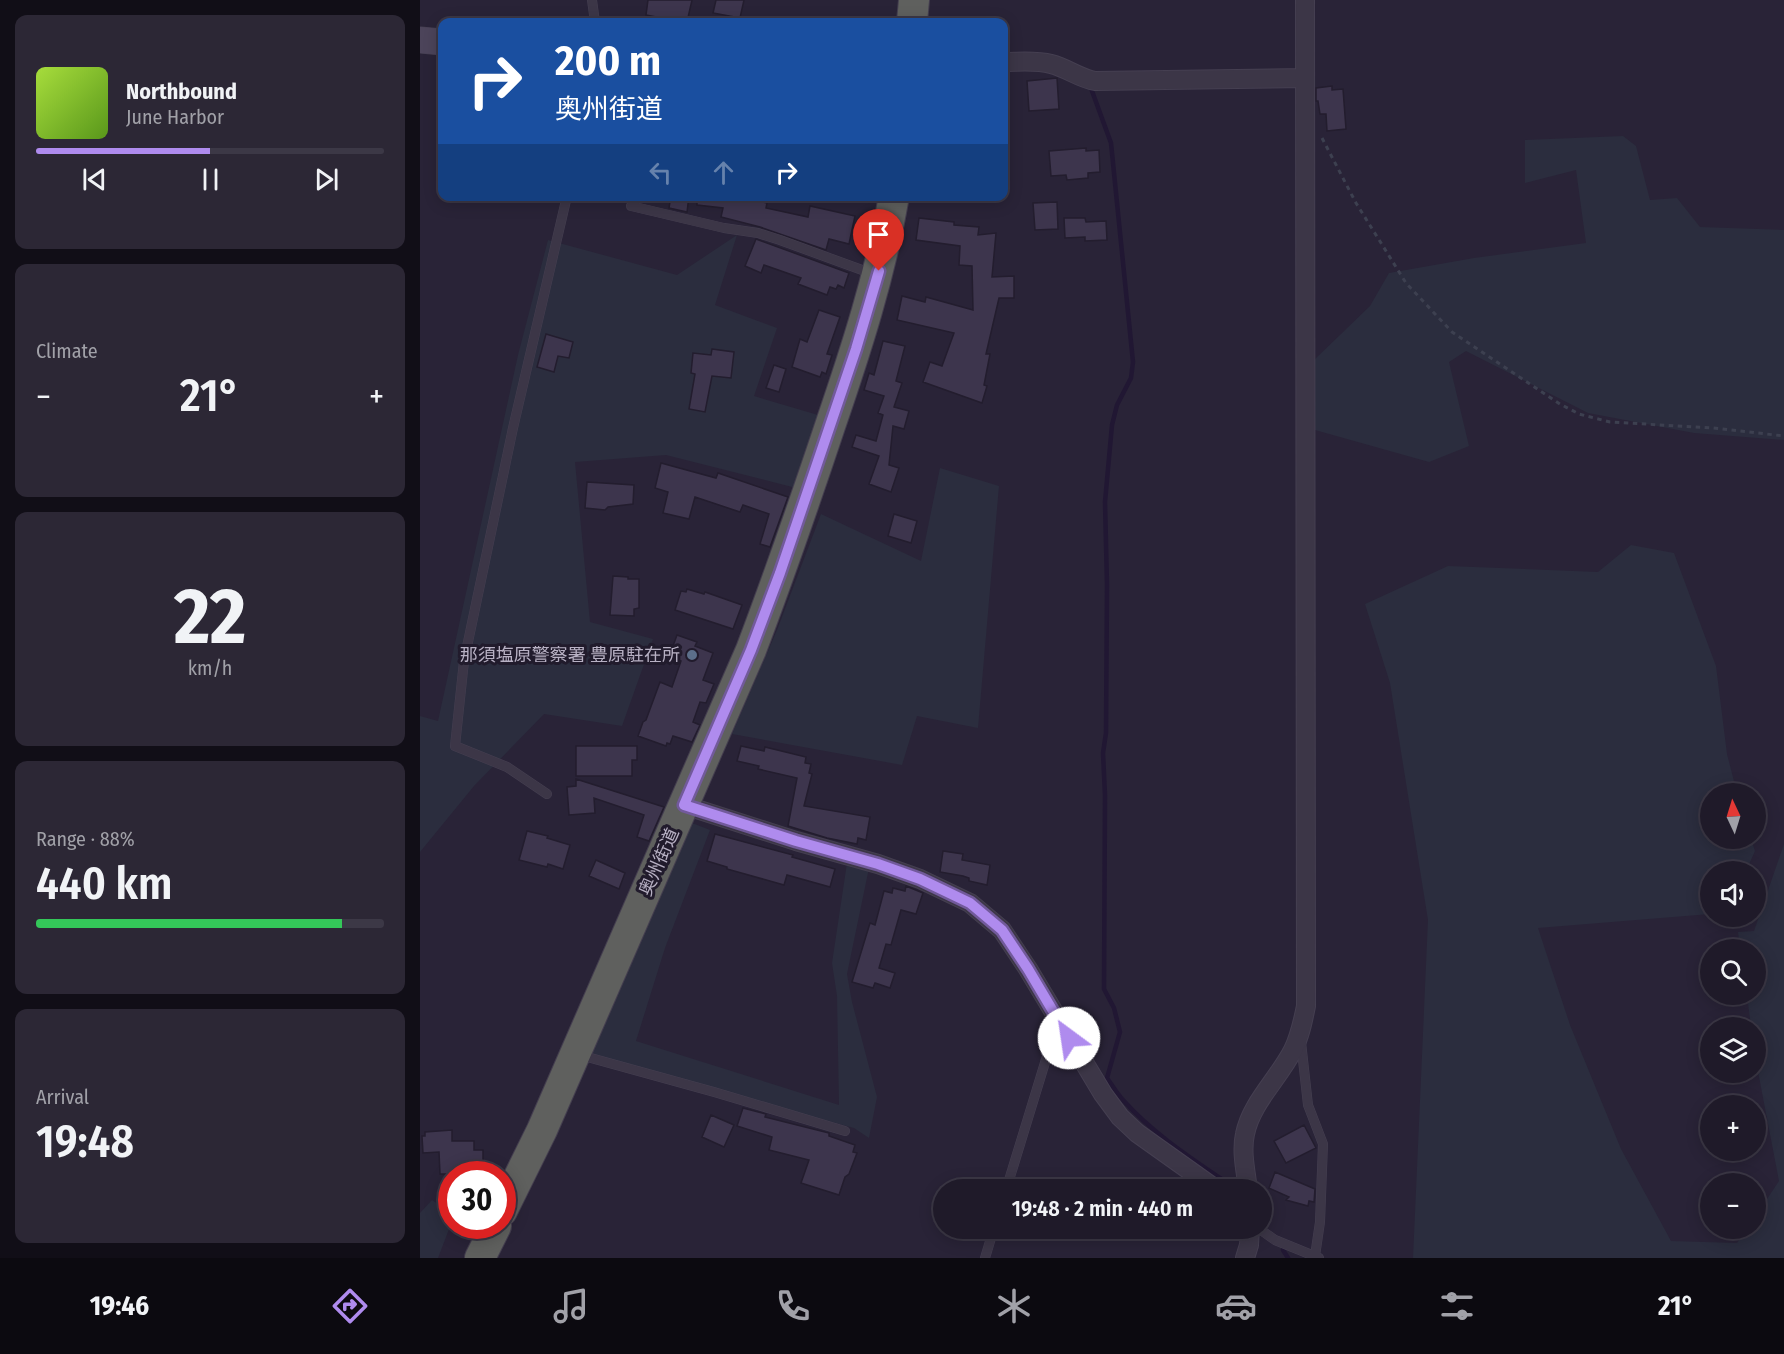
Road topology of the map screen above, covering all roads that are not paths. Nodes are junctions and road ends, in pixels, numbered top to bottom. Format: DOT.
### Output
graph roads {
  1 [pos="592,0"];
  2 [pos="914,0"];
  3 [pos="1305,0"];
  4 [pos="594,18"];
  5 [pos="912,18"];
  6 [pos="420,40"];
  7 [pos="438,42"];
  8 [pos="1008,62"];
  9 [pos="1305,78"];
  10 [pos="566,201"];
  11 [pos="893,201"];
  12 [pos="631,206"];
  13 [pos="878,276"];
  14 [pos="546,794"];
  15 [pos="684,805"];
  16 [pos="1058,1020"];
  17 [pos="1300,1033"];
  18 [pos="575,1053"];
  19 [pos="845,1131"];
  20 [pos="1009,1179"];
  21 [pos="1202,1179"];
  22 [pos="1247,1179"];
  23 [pos="516,1183"];
  24 [pos="1272,1238"];
  25 [pos="490,1239"];
  26 [pos="991,1239"];
  27 [pos="1249,1239"];
  28 [pos="1317,1257"];
  29 [pos="480,1258"];
  30 [pos="985,1258"];
  31 [pos="1245,1258"];
  1 -- 4 [label="lane"];
  2 -- 5 [label="highway"];
  3 -- 9 [label="street"];
  6 -- 7 [label="main road"];
  8 -- 9 [label="street"];
  9 -- 17 [label="street"];
  10 -- 14 [label="lane"];
  11 -- 13 [label="highway, 奥州街道"];
  12 -- 13 [label="lane"];
  13 -- 15 [label="highway, 奥州街道"];
  15 -- 16 [label="street"];
  15 -- 18 [label="highway, 奥州街道"];
  16 -- 20 [label="lane"];
  16 -- 21 [label="street"];
  17 -- 22 [label="street"];
  17 -- 28 [label="lane"];
  18 -- 19 [label="lane"];
  18 -- 23 [label="highway, 奥州街道"];
  24 -- 28 [label="lane"];
  25 -- 29 [label="highway"];
  26 -- 30 [label="lane"];
  27 -- 31 [label="street"];
}
